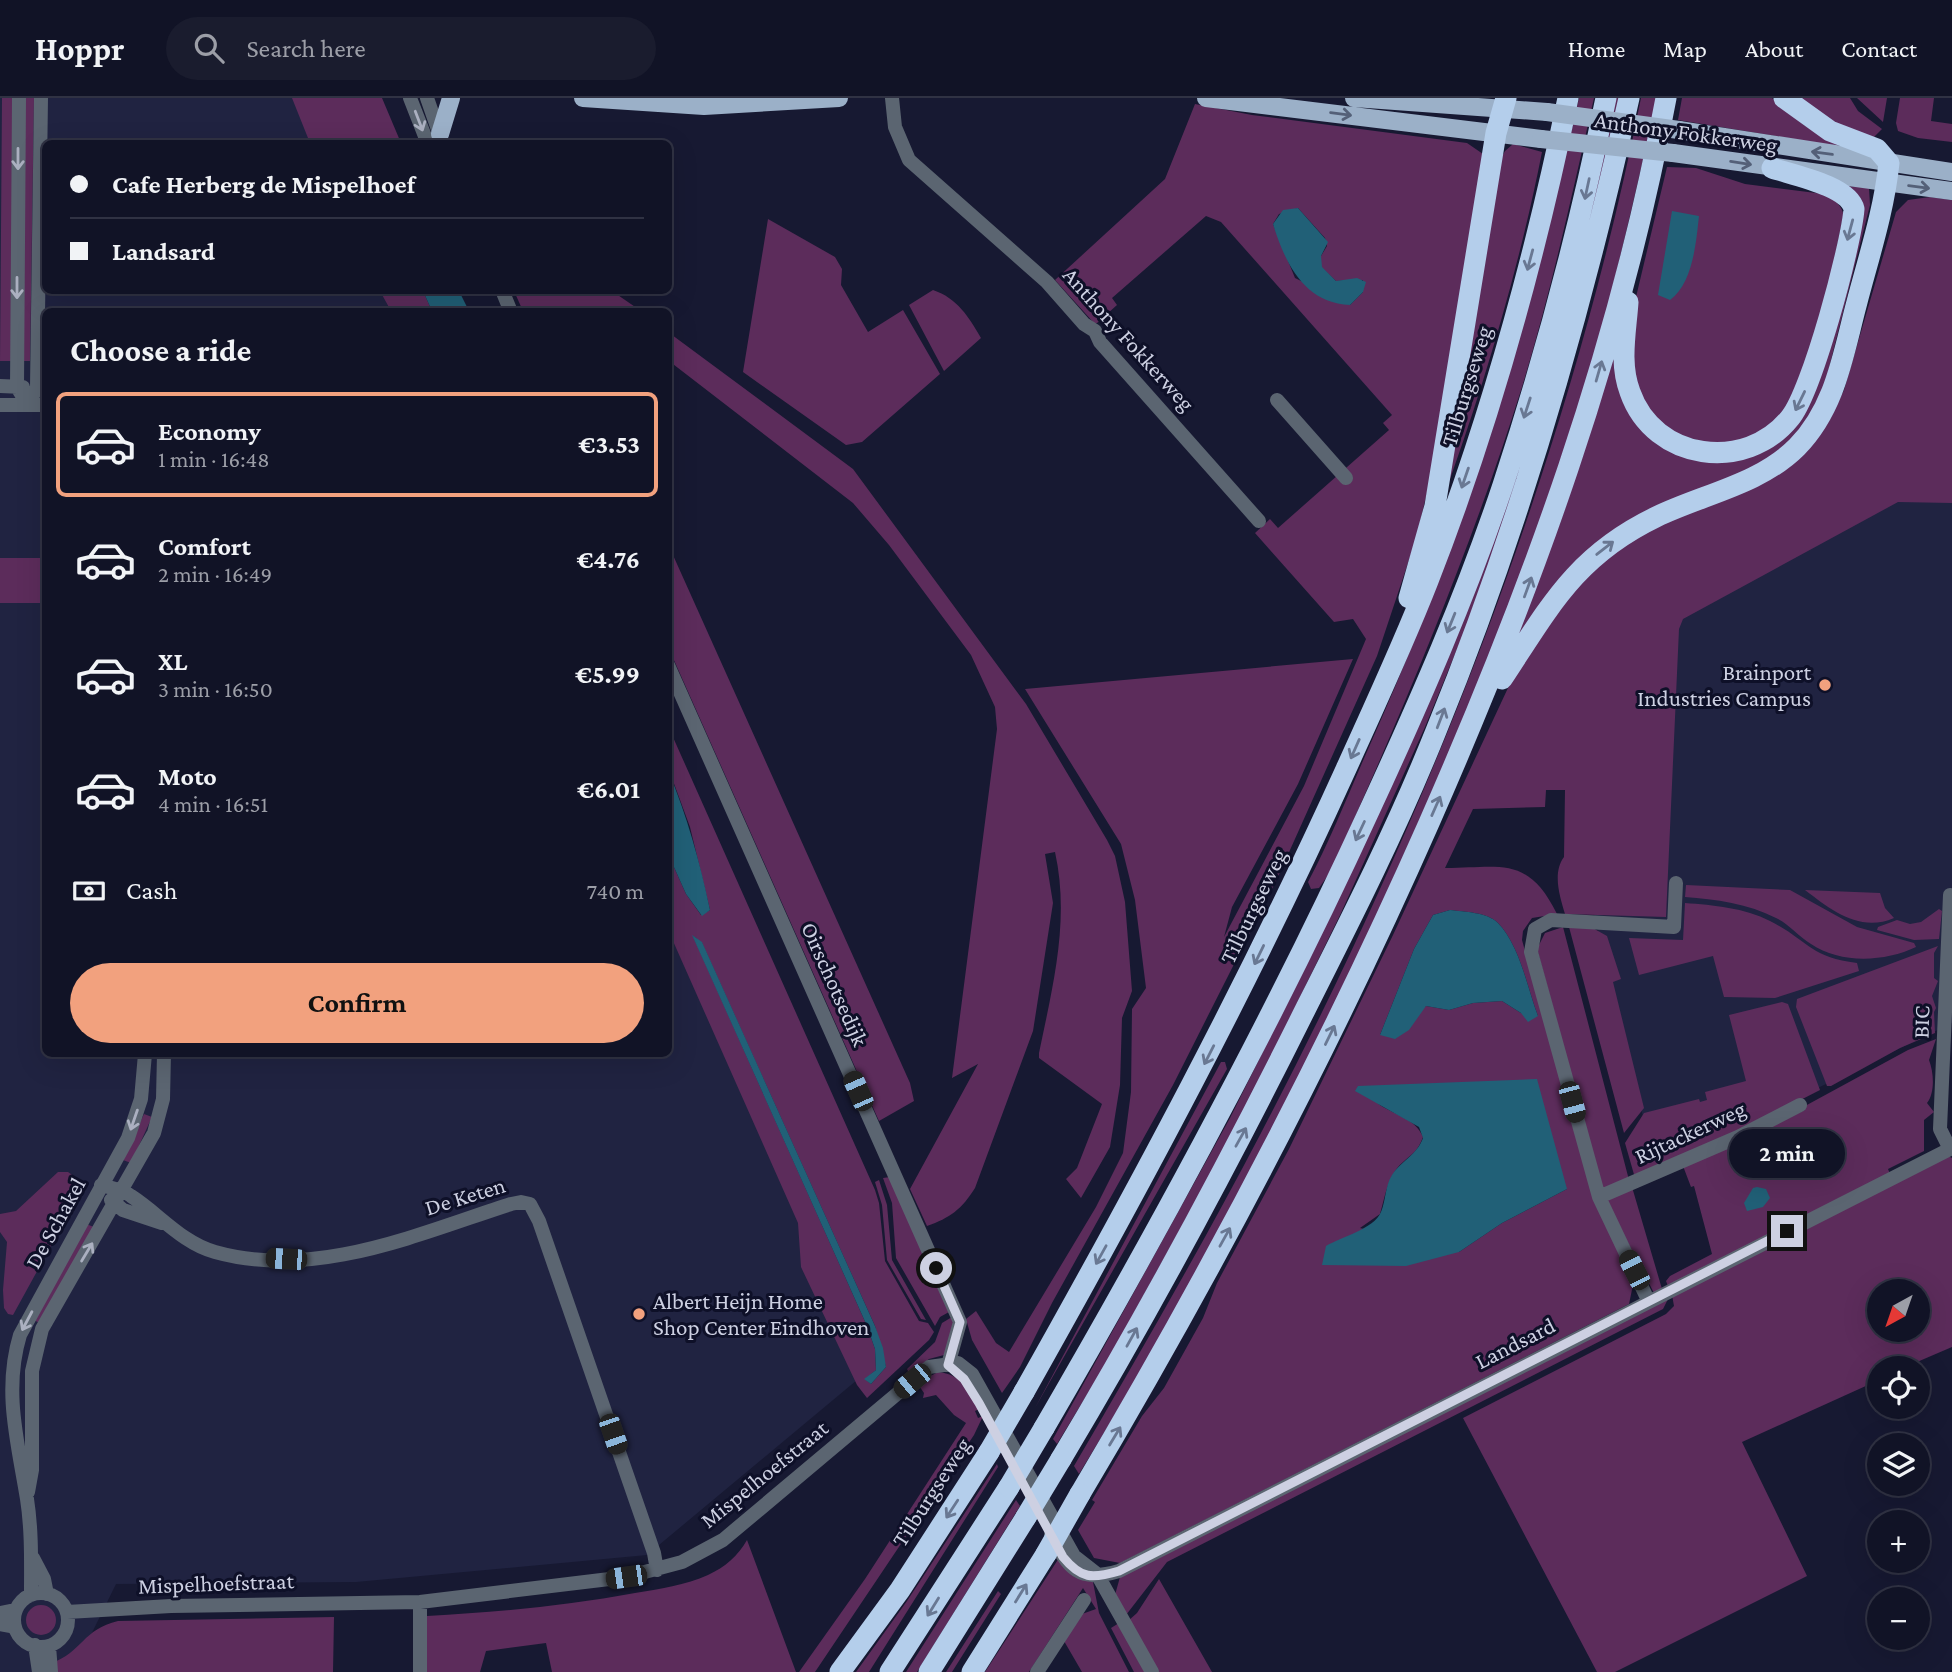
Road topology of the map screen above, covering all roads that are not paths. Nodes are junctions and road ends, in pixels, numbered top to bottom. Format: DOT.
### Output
graph roads {
  1 [pos="19,98"];
  2 [pos="41,98"];
  3 [pos="410,98"];
  4 [pos="427,98"];
  5 [pos="451,98"];
  6 [pos="583,98"];
  7 [pos="839,98"];
  8 [pos="892,98"];
  9 [pos="900,98"];
  10 [pos="1206,98"];
  11 [pos="1354,98"];
  12 [pos="1568,98"];
  13 [pos="1606,98"];
  14 [pos="1629,98"];
  15 [pos="1666,98"];
  16 [pos="1784,98"];
  17 [pos="1506,103"];
  18 [pos="1496,133"];
  19 [pos="901,137"];
  20 [pos="437,140"];
  21 [pos="1772,168"];
  22 [pos="1952,172"];
  23 [pos="1888,173"];
  24 [pos="1952,191"];
  25 [pos="1630,262"];
  26 [pos="0,386"];
  27 [pos="17,387"];
  28 [pos="41,387"];
  29 [pos="1277,400"];
  30 [pos="0,405"];
  31 [pos="27,405"];
  32 [pos="42,405"];
  33 [pos="1346,478"];
  34 [pos="1259,521"];
  35 [pos="1393,664"];
  36 [pos="672,674"];
  37 [pos="1475,718"];
  38 [pos="1676,883"];
  39 [pos="1950,894"];
  40 [pos="145,1057"];
  41 [pos="164,1057"];
  42 [pos="1800,1105"];
  43 [pos="1951,1149"];
  44 [pos="102,1185"];
  45 [pos="122,1191"];
  46 [pos="1599,1197"];
  47 [pos="114,1205"];
  48 [pos="162,1223"];
  49 [pos="1648,1300"];
  50 [pos="948,1365"];
  51 [pos="27,1498"];
  52 [pos="657,1570"];
  53 [pos="1097,1574"];
  54 [pos="39,1594"];
  55 [pos="1084,1600"];
  56 [pos="420,1602"];
  57 [pos="16,1610"];
  58 [pos="0,1613"];
  59 [pos="67,1619"];
  60 [pos="0,1624"];
  61 [pos="15,1627"];
  62 [pos="42,1645"];
  63 [pos="39,1672"];
  64 [pos="51,1672"];
  65 [pos="420,1672"];
  66 [pos="841,1672"];
  67 [pos="890,1672"];
  68 [pos="929,1672"];
  69 [pos="972,1672"];
  70 [pos="1037,1672"];
  71 [pos="1152,1672"];
  1 -- 27 [label="street, one-way"];
  2 -- 28 [label="street"];
  3 -- 20 [label="street, one-way"];
  4 -- 20 [label="street"];
  5 -- 20 [label="main road"];
  6 -- 7 [label="main road"];
  8 -- 19 [label="street, Anthony Fokkerweg"];
  9 -- 19 [label="street, Anthony Fokkerweg"];
  10 -- 18 [label="main road, Anthony Fokkerweg, one-way"];
  11 -- 17 [label="main road, Anthony Fokkerweg"];
  12 -- 35 [label="highway, Tilburgseweg, one-way"];
  13 -- 67 [label="highway, one-way, bridge"];
  68 -- 14 [label="highway, one-way, bridge"];
  15 -- 25 [label="highway"];
  16 -- 23 [label="highway"];
  17 -- 18 [label="highway"];
  23 -- 17 [label="main road, Anthony Fokkerweg, one-way, bridge"];
  18 -- 21 [label="main road, Anthony Fokkerweg, one-way, bridge"];
  18 -- 35 [label="highway"];
  19 -- 34 [label="street, Anthony Fokkerweg"];
  21 -- 23 [label="main road, Anthony Fokkerweg"];
  21 -- 25 [label="highway, one-way"];
  22 -- 23 [label="main road, Anthony Fokkerweg"];
  23 -- 24 [label="main road, Anthony Fokkerweg, one-way"];
  37 -- 23 [label="highway, one-way"];
  37 -- 25 [label="highway, one-way"];
  26 -- 27 [label="street"];
  27 -- 28 [label="street"];
  27 -- 31 [label="street"];
  28 -- 31 [label="street"];
  29 -- 33 [label="street"];
  30 -- 31 [label="street"];
  31 -- 32 [label="street"];
  35 -- 66 [label="highway, Tilburgseweg, one-way, bridge"];
  36 -- 50 [label="street, Oirschotsedijk"];
  69 -- 37 [label="highway, one-way, bridge"];
  38 -- 46 [label="street"];
  39 -- 43 [label="street, BIC"];
  40 -- 44 [label="street, De Schakel, one-way"];
  41 -- 45 [label="street, De Schakel"];
  42 -- 46 [label="street, Rijtackerweg"];
  43 -- 49 [label="street, Landsard"];
  44 -- 45 [label="street, De Keten"];
  44 -- 47 [label="street"];
  44 -- 51 [label="street, De Schakel, one-way"];
  45 -- 47 [label="street, De Schakel"];
  45 -- 48 [label="street, De Keten"];
  46 -- 49 [label="street"];
  47 -- 48 [label="street, De Keten"];
  51 -- 47 [label="street, De Schakel, one-way"];
  48 -- 52 [label="street, De Keten"];
  49 -- 53 [label="street, Landsard"];
  50 -- 52 [label="street, Mispelhoefstraat"];
  50 -- 53 [label="street"];
  51 -- 54 [label="street, De Schakel"];
  52 -- 56 [label="street, Mispelhoefstraat"];
  53 -- 71 [label="street"];
  54 -- 57 [label="street"];
  54 -- 59 [label="street"];
  55 -- 70 [label="street"];
  56 -- 59 [label="street, Mispelhoefstraat"];
  56 -- 65 [label="street"];
  57 -- 58 [label="street"];
  57 -- 61 [label="street"];
  59 -- 62 [label="street"];
  60 -- 61 [label="street"];
  61 -- 62 [label="street"];
  62 -- 63 [label="street"];
  62 -- 64 [label="street"];
}
